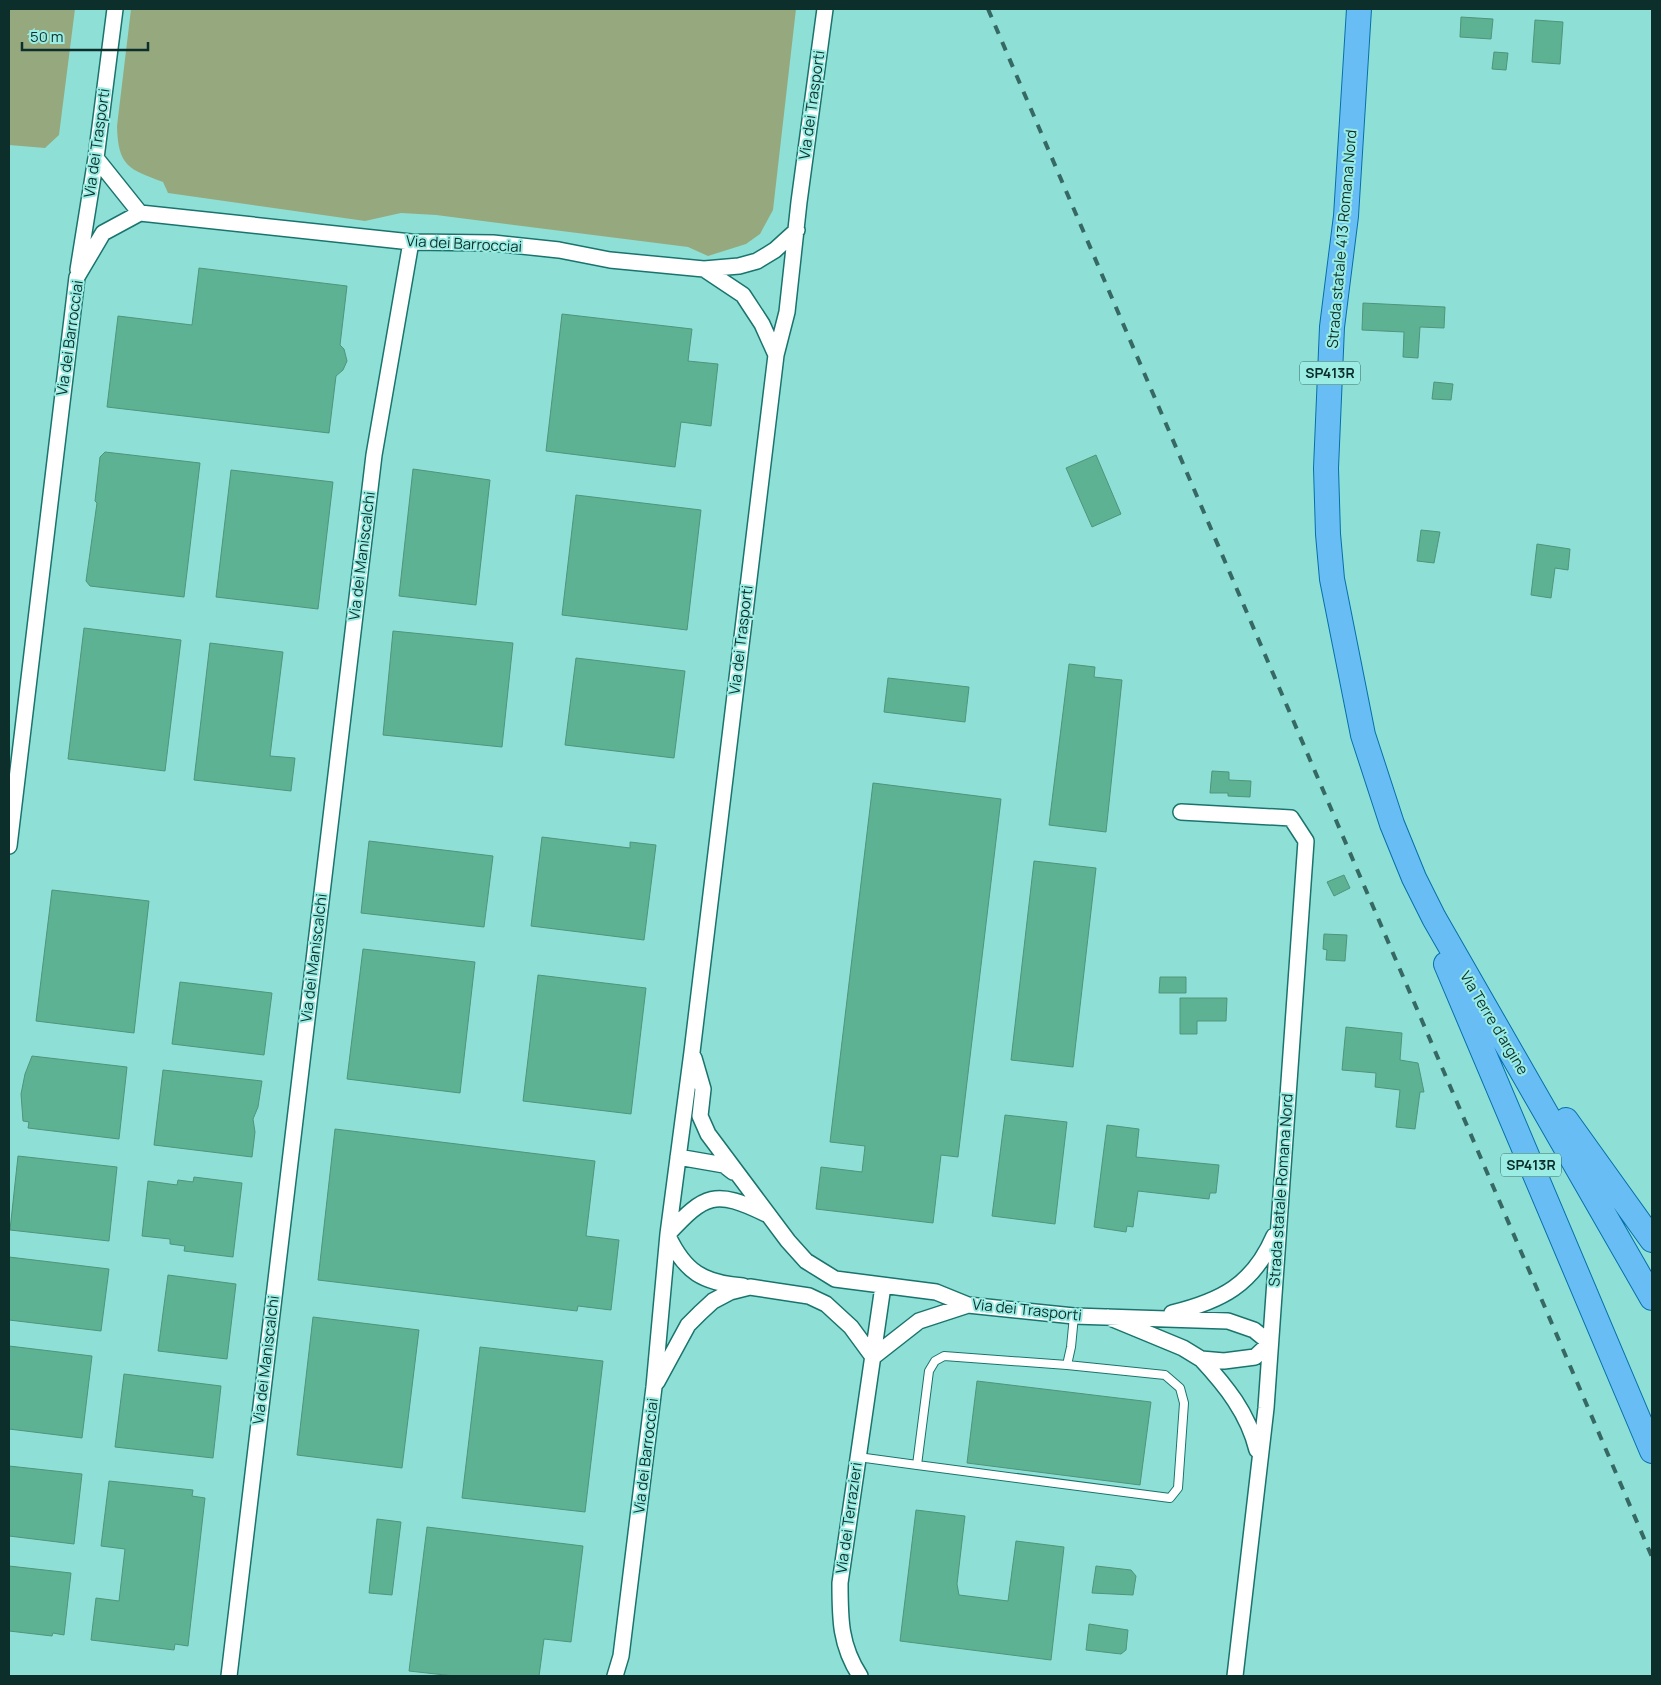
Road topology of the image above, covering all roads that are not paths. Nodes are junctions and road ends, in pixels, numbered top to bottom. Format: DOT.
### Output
graph roads {
  1 [pos="114,9"];
  2 [pos="825,9"];
  3 [pos="1359,9"];
  4 [pos="96,158"];
  5 [pos="140,213"];
  6 [pos="797,230"];
  7 [pos="411,242"];
  8 [pos="704,269"];
  9 [pos="77,277"];
  10 [pos="776,355"];
  11 [pos="1363,735"];
  12 [pos="1180,812"];
  13 [pos="9,846"];
  14 [pos="1414,878"];
  15 [pos="1493,1019"];
  16 [pos="692,1052"];
  17 [pos="678,1157"];
  18 [pos="738,1176"];
  19 [pos="767,1214"];
  20 [pos="1279,1226"];
  21 [pos="668,1234"];
  22 [pos="1652,1240"];
  23 [pos="883,1286"];
  24 [pos="750,1287"];
  25 [pos="1652,1298"];
  26 [pos="968,1305"];
  27 [pos="1074,1316"];
  28 [pos="1108,1317"];
  29 [pos="1150,1318"];
  30 [pos="1270,1343"];
  31 [pos="873,1357"];
  32 [pos="1201,1359"];
  33 [pos="1067,1365"];
  34 [pos="654,1387"];
  35 [pos="1652,1451"];
  36 [pos="858,1457"];
  37 [pos="1260,1460"];
  38 [pos="917,1465"];
  39 [pos="229,1676"];
  40 [pos="615,1676"];
  41 [pos="860,1676"];
  42 [pos="1235,1676"];
  1 -- 4 [label="street, Via dei Trasporti"];
  2 -- 6 [label="street, Via dei Trasporti"];
  3 -- 11 [label="main road, Strada statale 413 Romana Nord / SP413R"];
  4 -- 5 [label="street"];
  4 -- 9 [label="street, Via dei Trasporti"];
  5 -- 7 [label="street, Via dei Barrocciai"];
  5 -- 9 [label="street, Via dei Barrocciai"];
  6 -- 8 [label="street, Via dei Barrocciai"];
  6 -- 10 [label="street, Via dei Trasporti"];
  7 -- 8 [label="street, Via dei Barrocciai"];
  7 -- 39 [label="street, Via dei Maniscalchi"];
  8 -- 10 [label="street, Via dei Barrocciai"];
  9 -- 13 [label="street, Via dei Barrocciai"];
  10 -- 16 [label="street, Via dei Trasporti"];
  11 -- 14 [label="main road, Via Terre d'argine / SP413R"];
  12 -- 20 [label="street, Strada statale Romana Nord"];
  14 -- 15 [label="main road, Via Terre d'argine / SP413R"];
  14 -- 35 [label="main road, SP413R"];
  15 -- 22 [label="main road, SP413R"];
  15 -- 25 [label="main road, Via Terre d'argine / SP413R"];
  16 -- 17 [label="street, Via dei Trasporti"];
  16 -- 18 [label="street, Via dei Trasporti"];
  17 -- 18 [label="street, Via dei Trasporti"];
  17 -- 21 [label="street, Via dei Trasporti"];
  18 -- 19 [label="street, Via dei Trasporti"];
  19 -- 21 [label="street, Via dei Trasporti"];
  19 -- 23 [label="street, Via dei Trasporti"];
  20 -- 29 [label="street, Via dei Trasporti"];
  20 -- 30 [label="street, Strada statale Romana Nord"];
  21 -- 24 [label="street"];
  21 -- 34 [label="street, Via dei Barrocciai"];
  23 -- 26 [label="street, Via dei Trasporti"];
  23 -- 31 [label="street, Via dei Terrazieri"];
  24 -- 31 [label="street"];
  24 -- 34 [label="street"];
  26 -- 27 [label="street, Via dei Trasporti"];
  26 -- 31 [label="street"];
  27 -- 28 [label="street, Via dei Trasporti"];
  27 -- 33 [label="lane"];
  28 -- 29 [label="street, Via dei Trasporti"];
  28 -- 32 [label="street, Via dei Trasporti"];
  29 -- 30 [label="street, Via dei Trasporti"];
  30 -- 32 [label="street, Via dei Trasporti"];
  30 -- 37 [label="street, Strada statale Romana Nord"];
  31 -- 36 [label="street, Via dei Terrazieri"];
  32 -- 37 [label="street, Via dei Trasporti"];
  33 -- 38 [label="lane"];
  33 -- 38 [label="lane"];
  34 -- 40 [label="street, Via dei Barrocciai"];
  36 -- 38 [label="lane"];
  36 -- 41 [label="street, Via dei Terrazieri"];
  37 -- 42 [label="street, Strada statale Romana Nord"];
}
